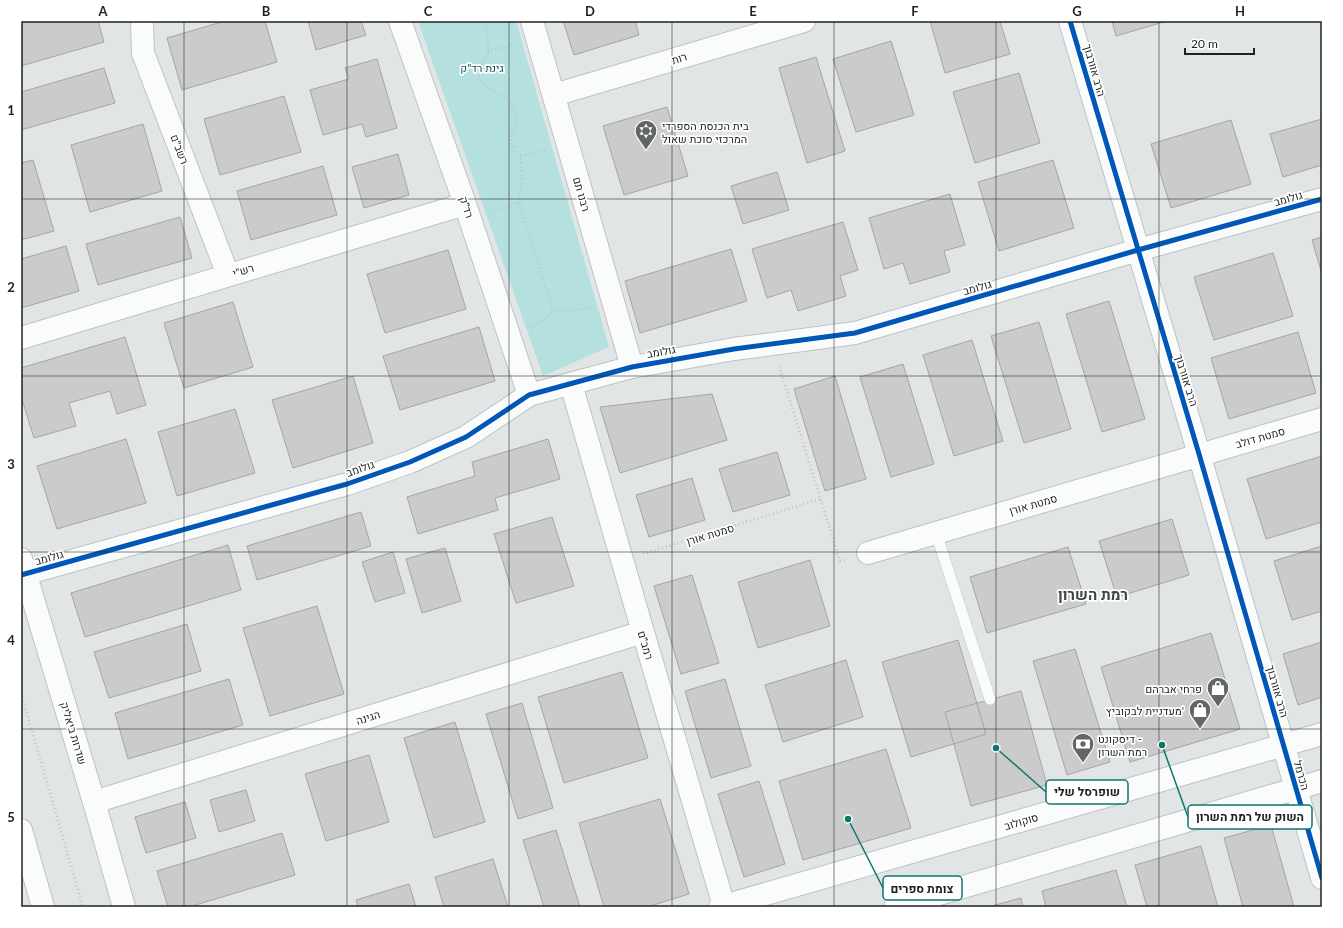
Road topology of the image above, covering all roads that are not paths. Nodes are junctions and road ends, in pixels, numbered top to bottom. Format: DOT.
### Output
graph roads {
  1 [pos="142,21"];
  2 [pos="400,21"];
  3 [pos="804,21"];
  4 [pos="1070,21"];
  5 [pos="534,28"];
  6 [pos="554,96"];
  7 [pos="1322,199"];
  8 [pos="468,212"];
  9 [pos="1138,250"];
  10 [pos="228,275"];
  11 [pos="21,338"];
  12 [pos="632,367"];
  13 [pos="571,384"];
  14 [pos="529,395"];
  15 [pos="1322,419"];
  16 [pos="1199,454"];
  17 [pos="936,533"];
  18 [pos="868,553"];
  19 [pos="23,570"];
  20 [pos="642,632"];
  21 [pos="990,699"];
  22 [pos="1322,734"];
  23 [pos="1284,746"];
  24 [pos="1322,781"];
  25 [pos="1296,789"];
  26 [pos="94,802"];
  27 [pos="21,830"];
  28 [pos="1322,878"];
  29 [pos="722,906"];
  30 [pos="43,907"];
  31 [pos="124,907"];
  32 [pos="895,907"];
  1 -- 10 [label="street, רשב\"ם"];
  2 -- 8 [label="street, רד\"ק"];
  3 -- 6 [label="street, רות"];
  4 -- 9 [label="street, הרב אוורבוך"];
  5 -- 6 [label="street, רבנו תם"];
  6 -- 12 [label="street, רבנו תם"];
  7 -- 9 [label="street, גולומב"];
  8 -- 10 [label="street, רש\"י"];
  8 -- 14 [label="street, רד\"ק"];
  9 -- 12 [label="street, גולומב"];
  9 -- 16 [label="street, הרב אוורבוך"];
  10 -- 11 [label="street, רש\"י"];
  12 -- 13 [label="street, גולומב"];
  13 -- 14 [label="street, גולומב"];
  13 -- 20 [label="street, רמב\"ם"];
  14 -- 19 [label="street, גולומב"];
  15 -- 16 [label="street, סמטת דולב"];
  16 -- 17 [label="street, סמטת אורן"];
  16 -- 23 [label="street, הרב אוורבוך"];
  17 -- 18 [label="street, סמטת אורן"];
  17 -- 21 [label="lane"];
  19 -- 26 [label="street, שדרות ביאליק"];
  20 -- 26 [label="street, הגינה"];
  20 -- 29 [label="street, רמב\"ם"];
  22 -- 23 [label="street, סוקולוב"];
  23 -- 25 [label="street, הכרמל"];
  23 -- 29 [label="street, סוקולוב"];
  24 -- 25 [label="street"];
  25 -- 28 [label="street, הכרמל"];
  25 -- 32 [label="street"];
  26 -- 31 [label="street, שדרות ביאליק"];
  27 -- 30 [label="street"];
}
